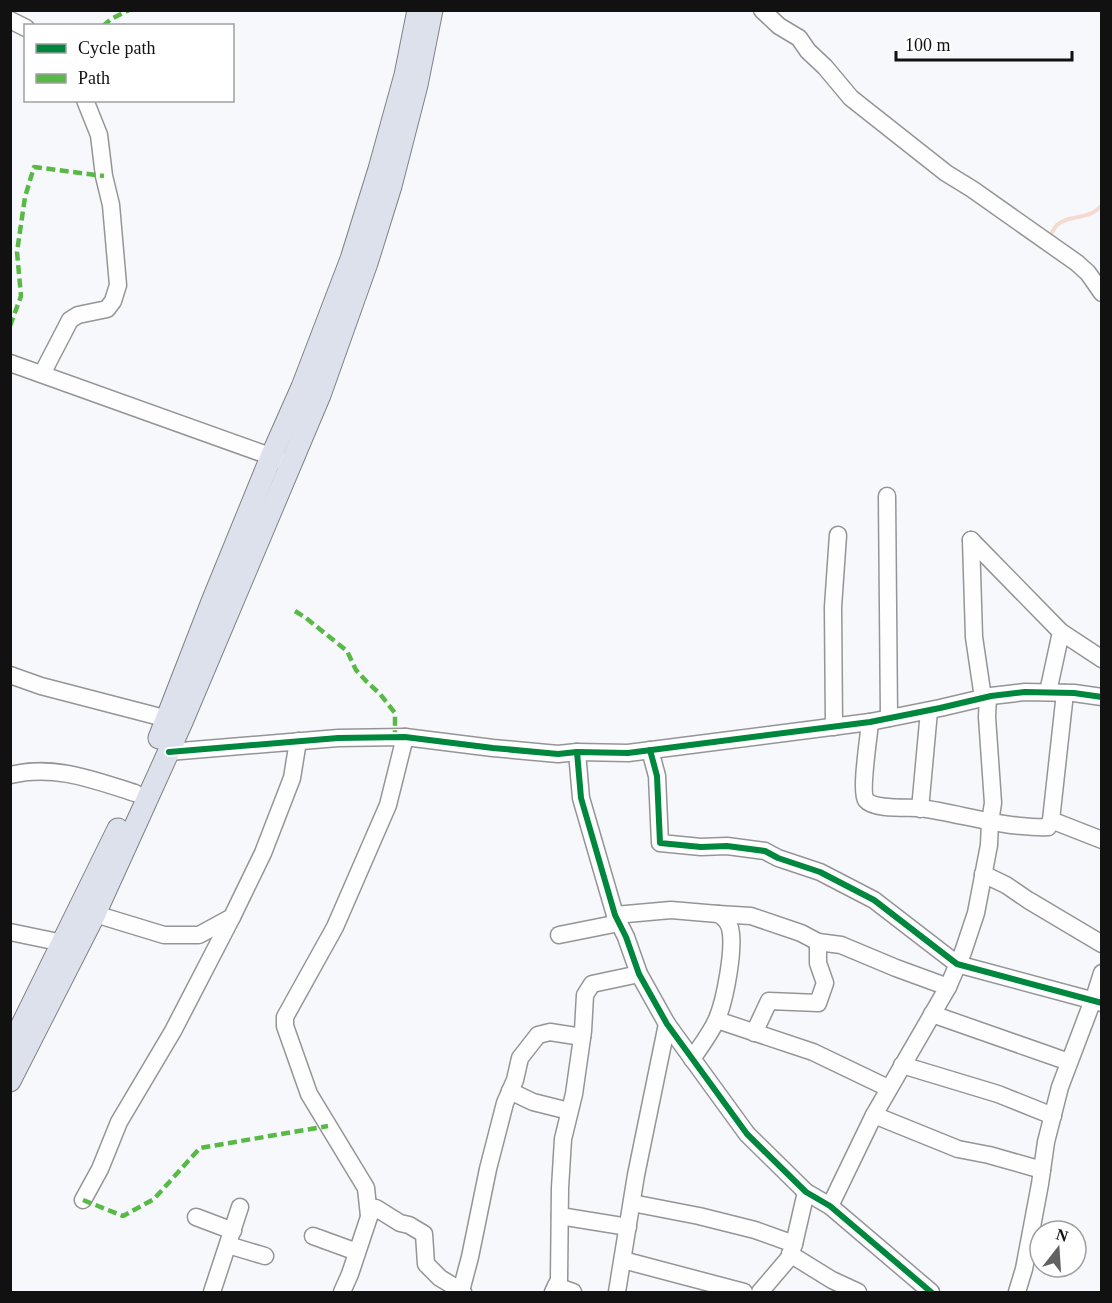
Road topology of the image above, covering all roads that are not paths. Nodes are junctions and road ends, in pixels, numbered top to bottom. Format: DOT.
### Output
graph roads {
  1 [pos="418,10"];
  2 [pos="432,10"];
  3 [pos="762,10"];
  4 [pos="10,20"];
  5 [pos="24,26"];
  6 [pos="86,102"];
  7 [pos="1101,293"];
  8 [pos="10,363"];
  9 [pos="42,374"];
  10 [pos="281,460"];
  11 [pos="887,496"];
  12 [pos="838,535"];
  13 [pos="1061,632"];
  14 [pos="1101,659"];
  15 [pos="10,675"];
  16 [pos="1048,692"];
  17 [pos="1065,693"];
  18 [pos="985,697"];
  19 [pos="1101,697"];
  20 [pos="928,711"];
  21 [pos="889,718"];
  22 [pos="168,719"];
  23 [pos="870,722"];
  24 [pos="834,727"];
  25 [pos="405,738"];
  26 [pos="298,741"];
  27 [pos="650,750"];
  28 [pos="169,752"];
  29 [pos="578,753"];
  30 [pos="10,775"];
  31 [pos="135,793"];
  32 [pos="920,808"];
  33 [pos="1051,820"];
  34 [pos="990,822"];
  35 [pos="1101,840"];
  36 [pos="983,874"];
  37 [pos="95,914"];
  38 [pos="718,914"];
  39 [pos="232,917"];
  40 [pos="617,919"];
  41 [pos="10,932"];
  42 [pos="559,935"];
  43 [pos="818,942"];
  44 [pos="63,943"];
  45 [pos="1101,944"];
  46 [pos="957,964"];
  47 [pos="1101,973"];
  48 [pos="639,974"];
  49 [pos="948,987"];
  50 [pos="1097,1002"];
  51 [pos="932,1014"];
  52 [pos="717,1020"];
  53 [pos="667,1024"];
  54 [pos="754,1032"];
  55 [pos="582,1037"];
  56 [pos="10,1050"];
  57 [pos="692,1059"];
  58 [pos="1069,1062"];
  59 [pos="903,1065"];
  60 [pos="10,1081"];
  61 [pos="888,1088"];
  62 [pos="510,1091"];
  63 [pos="569,1111"];
  64 [pos="874,1115"];
  65 [pos="1053,1116"];
  66 [pos="1042,1170"];
  67 [pos="806,1192"];
  68 [pos="83,1200"];
  69 [pos="632,1203"];
  70 [pos="830,1206"];
  71 [pos="240,1208"];
  72 [pos="369,1216"];
  73 [pos="560,1216"];
  74 [pos="196,1217"];
  75 [pos="628,1227"];
  76 [pos="313,1236"];
  77 [pos="230,1238"];
  78 [pos="792,1249"];
  79 [pos="357,1252"];
  80 [pos="265,1256"];
  81 [pos="623,1260"];
  82 [pos="555,1289"];
  83 [pos="462,1292"];
  84 [pos="212,1293"];
  85 [pos="342,1293"];
  86 [pos="573,1293"];
  87 [pos="617,1293"];
  88 [pos="744,1293"];
  89 [pos="760,1293"];
  90 [pos="858,1293"];
  91 [pos="931,1293"];
  92 [pos="1017,1293"];
  1 -- 10 [label="main road"];
  2 -- 10 [label="main road"];
  3 -- 7 [label="street"];
  4 -- 5 [label="street"];
  6 -- 9 [label="street"];
  8 -- 9 [label="street"];
  9 -- 10 [label="street"];
  10 -- 22 [label="main road"];
  10 -- 28 [label="main road"];
  11 -- 21 [label="street"];
  12 -- 24 [label="street"];
  13 -- 14 [label="street"];
  13 -- 16 [label="street"];
  13 -- 18 [label="street"];
  15 -- 22 [label="street"];
  16 -- 17 [label="street"];
  16 -- 18 [label="street"];
  17 -- 19 [label="street"];
  17 -- 33 [label="street"];
  18 -- 20 [label="street"];
  18 -- 34 [label="street"];
  20 -- 21 [label="street"];
  20 -- 32 [label="street"];
  21 -- 23 [label="street"];
  22 -- 31 [label="main road"];
  23 -- 24 [label="street"];
  23 -- 32 [label="street"];
  24 -- 27 [label="street"];
  25 -- 26 [label="street"];
  25 -- 29 [label="street"];
  25 -- 72 [label="street"];
  26 -- 28 [label="street"];
  26 -- 39 [label="street"];
  27 -- 29 [label="street"];
  27 -- 46 [label="street"];
  28 -- 37 [label="main road"];
  29 -- 40 [label="street"];
  30 -- 31 [label="street"];
  31 -- 44 [label="main road"];
  32 -- 34 [label="street"];
  33 -- 34 [label="street"];
  33 -- 35 [label="street"];
  34 -- 36 [label="street"];
  36 -- 45 [label="street"];
  36 -- 46 [label="street"];
  37 -- 39 [label="street"];
  37 -- 60 [label="main road"];
  38 -- 40 [label="street"];
  38 -- 43 [label="street"];
  38 -- 52 [label="street"];
  39 -- 68 [label="street"];
  40 -- 42 [label="street"];
  40 -- 48 [label="street"];
  41 -- 44 [label="street"];
  43 -- 49 [label="street"];
  43 -- 54 [label="street"];
  44 -- 56 [label="main road"];
  46 -- 49 [label="street"];
  46 -- 50 [label="street"];
  47 -- 50 [label="street"];
  48 -- 53 [label="street"];
  48 -- 55 [label="street"];
  49 -- 51 [label="street"];
  50 -- 58 [label="street"];
  51 -- 58 [label="street"];
  51 -- 59 [label="street"];
  52 -- 54 [label="street"];
  52 -- 57 [label="street"];
  53 -- 57 [label="street"];
  53 -- 69 [label="street"];
  54 -- 61 [label="street"];
  55 -- 62 [label="street"];
  55 -- 63 [label="street"];
  57 -- 67 [label="street"];
  58 -- 65 [label="street"];
  59 -- 61 [label="street"];
  59 -- 65 [label="street"];
  61 -- 64 [label="street"];
  62 -- 63 [label="street"];
  62 -- 83 [label="street"];
  63 -- 73 [label="street"];
  64 -- 66 [label="street"];
  64 -- 70 [label="street"];
  65 -- 66 [label="street"];
  66 -- 92 [label="street"];
  67 -- 70 [label="street"];
  67 -- 78 [label="street"];
  69 -- 75 [label="street"];
  69 -- 78 [label="street"];
  70 -- 91 [label="street"];
  71 -- 77 [label="street"];
  72 -- 79 [label="street"];
  72 -- 83 [label="street"];
  73 -- 75 [label="street"];
  73 -- 82 [label="street"];
  74 -- 77 [label="street"];
  75 -- 81 [label="street"];
  76 -- 79 [label="street"];
  77 -- 80 [label="street"];
  77 -- 84 [label="street"];
  78 -- 89 [label="street"];
  78 -- 90 [label="street"];
  79 -- 85 [label="street"];
  81 -- 87 [label="street"];
  81 -- 88 [label="street"];
  82 -- 86 [label="street"];
}
